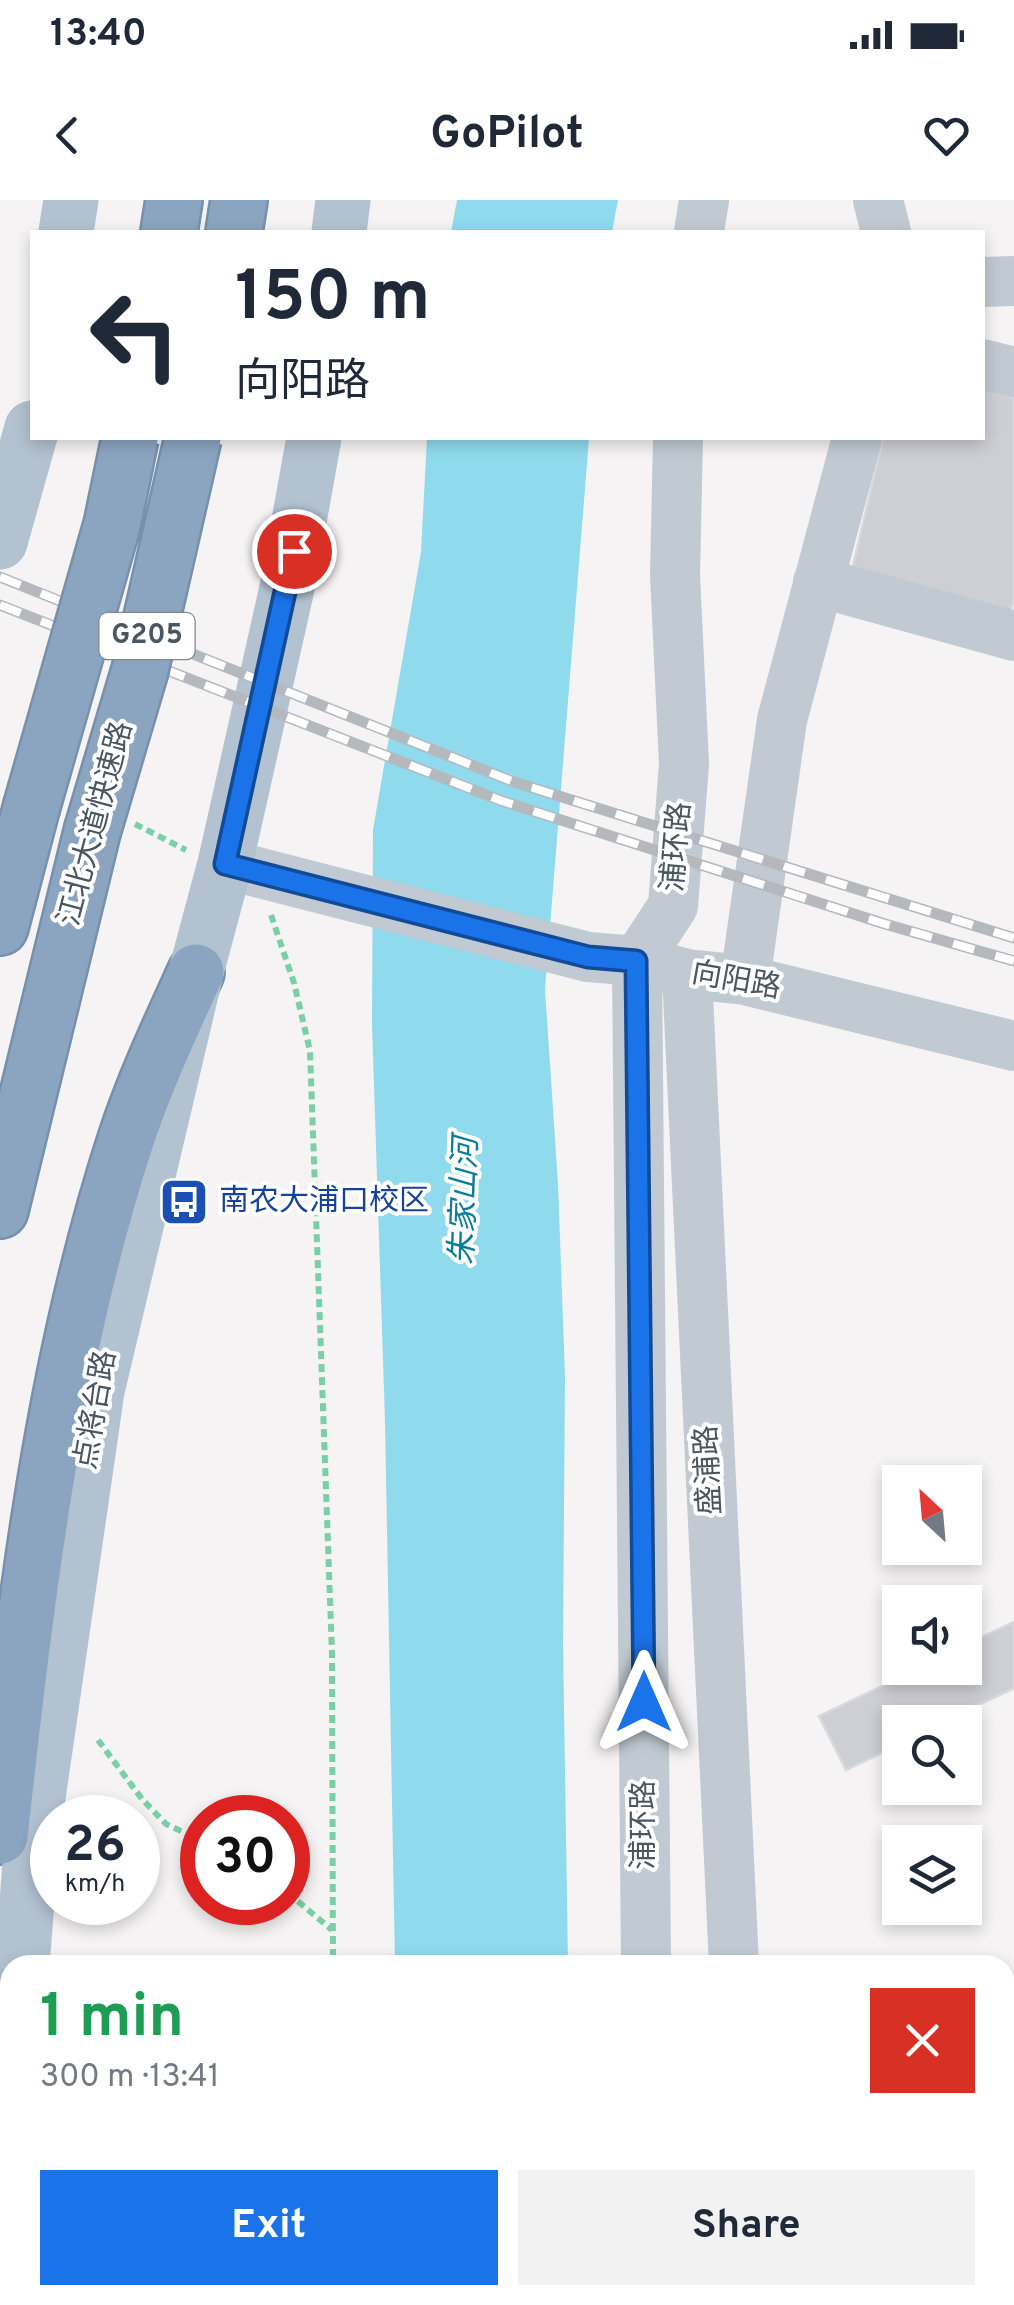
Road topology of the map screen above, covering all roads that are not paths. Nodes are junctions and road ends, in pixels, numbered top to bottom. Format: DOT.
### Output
graph roads {
  1 [pos="71,200"];
  2 [pos="174,200"];
  3 [pos="239,200"];
  4 [pos="342,200"];
  5 [pos="704,200"];
  6 [pos="878,200"];
  7 [pos="66,230"];
  8 [pos="169,230"];
  9 [pos="234,230"];
  10 [pos="339,230"];
  11 [pos="699,230"];
  12 [pos="886,230"];
  13 [pos="1014,281"];
  14 [pos="985,282"];
  15 [pos="985,365"];
  16 [pos="1014,372"];
  17 [pos="30,435"];
  18 [pos="130,440"];
  19 [pos="194,440"];
  20 [pos="314,440"];
  21 [pos="678,440"];
  22 [pos="856,440"];
  23 [pos="0,542"];
  24 [pos="818,582"];
  25 [pos="1014,636"];
  26 [pos="240,868"];
  27 [pos="0,927"];
  28 [pos="612,959"];
  29 [pos="196,972"];
  30 [pos="687,974"];
  31 [pos="745,980"];
  32 [pos="1014,1046"];
  33 [pos="0,1210"];
  34 [pos="0,1836"];
  35 [pos="23,1955"];
  36 [pos="646,1955"];
  37 [pos="734,1955"];
  1 -- 7 [label="main road"];
  2 -- 8 [label="highway"];
  3 -- 9 [label="highway"];
  4 -- 10 [label="main road"];
  5 -- 11 [label="street"];
  6 -- 12 [label="street"];
  13 -- 14 [label="street"];
  15 -- 16 [label="street"];
  17 -- 23 [label="main road"];
  18 -- 27 [label="highway, G205, bridge"];
  19 -- 33 [label="highway, 江北大道快速路 / G205, bridge"];
  20 -- 26 [label="main road, 点将台路"];
  21 -- 28 [label="street, 浦环路"];
  22 -- 24 [label="street"];
  24 -- 25 [label="street"];
  24 -- 31 [label="street"];
  26 -- 28 [label="street, 向阳路"];
  26 -- 29 [label="main road, 点将台路"];
  28 -- 30 [label="street, 向阳路"];
  28 -- 36 [label="street, 浦环路"];
  29 -- 34 [label="highway"];
  29 -- 35 [label="main road, 点将台路"];
  30 -- 31 [label="street, 向阳路"];
  30 -- 37 [label="street, 盛浦路"];
  31 -- 32 [label="street, 向阳路"];
}
